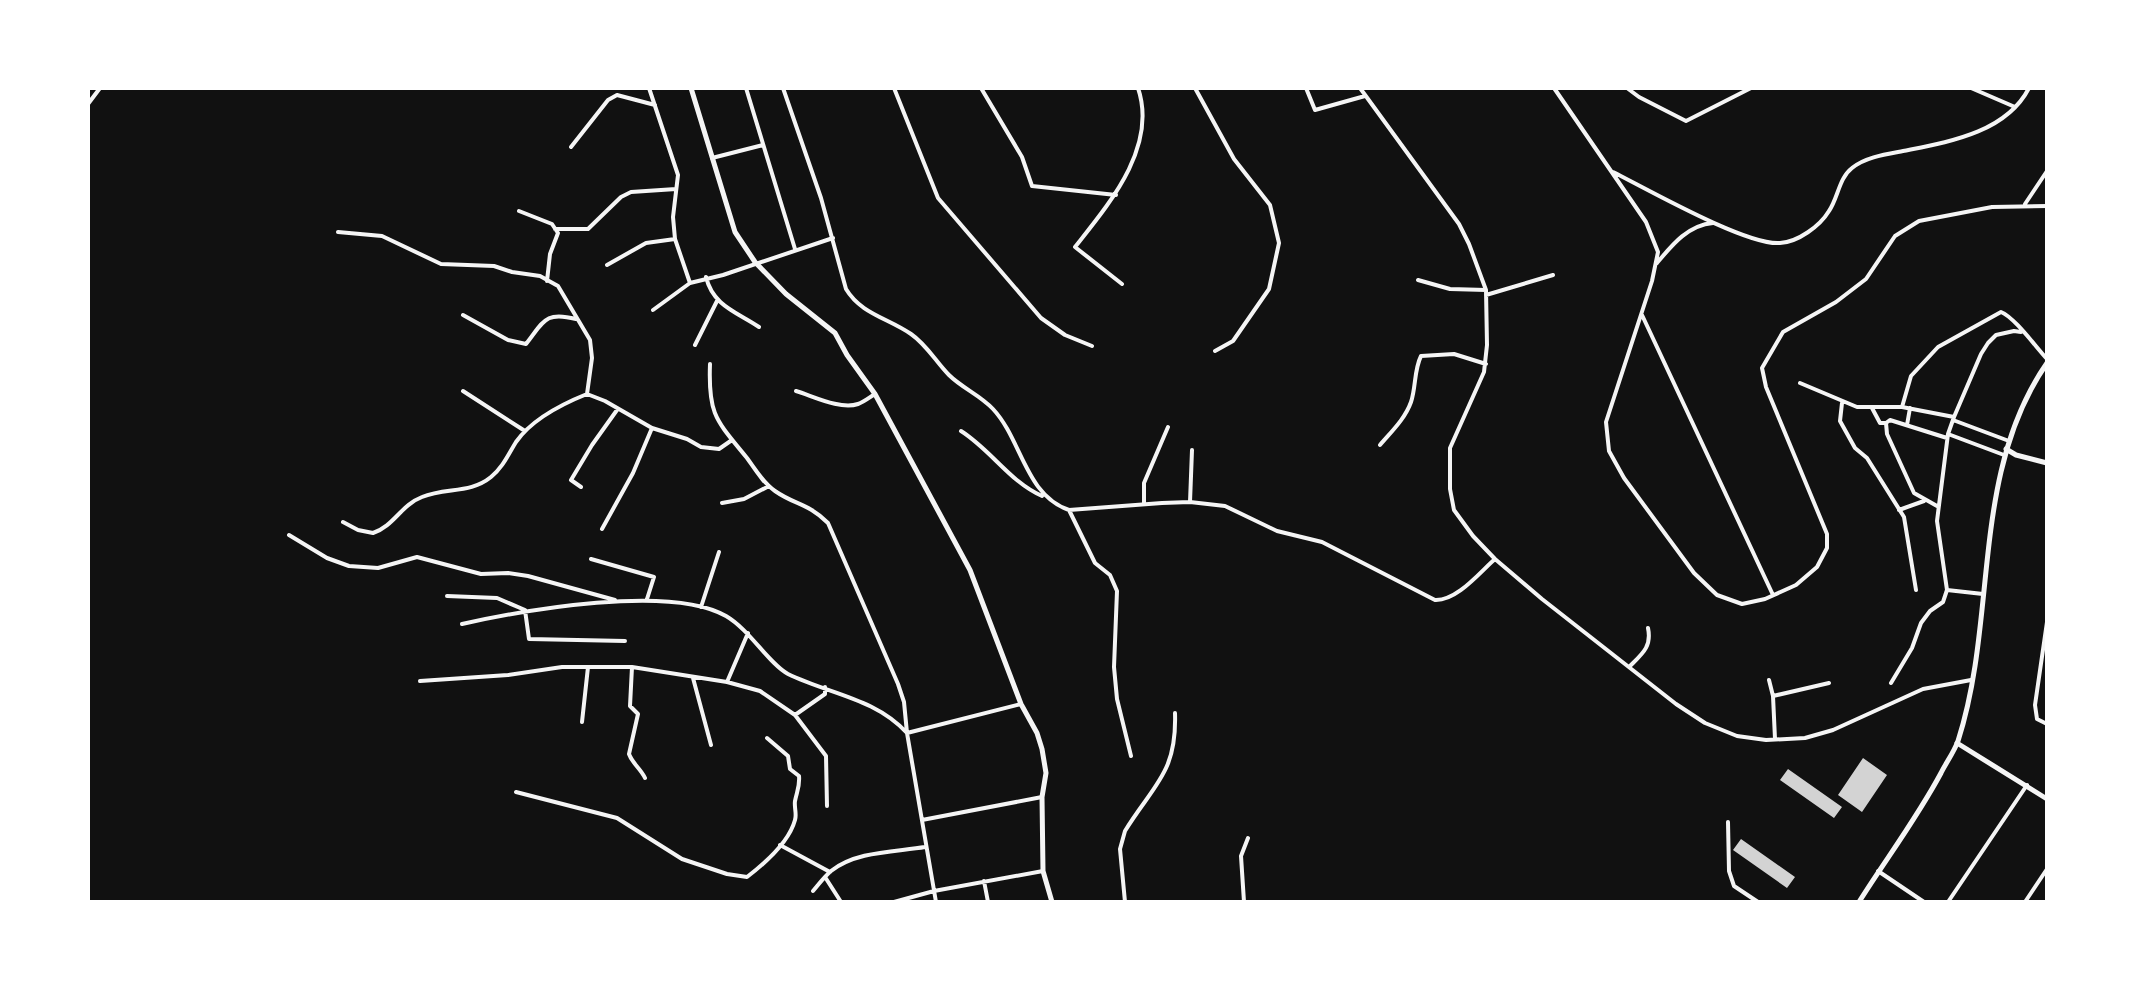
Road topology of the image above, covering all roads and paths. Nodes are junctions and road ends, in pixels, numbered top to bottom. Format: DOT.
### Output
graph roads {
  1 [pos="100,88"];
  2 [pos="649,88"];
  3 [pos="691,88"];
  4 [pos="746,88"];
  5 [pos="783,88"];
  6 [pos="894,88"];
  7 [pos="981,88"];
  8 [pos="1138,88"];
  9 [pos="1195,88"];
  10 [pos="1306,88"];
  11 [pos="1360,88"];
  12 [pos="1554,88"];
  13 [pos="1627,88"];
  14 [pos="1751,88"];
  15 [pos="1971,88"];
  16 [pos="2029,88"];
  17 [pos="1365,96"];
  18 [pos="88,104"];
  19 [pos="655,105"];
  20 [pos="2015,107"];
  21 [pos="763,145"];
  22 [pos="571,147"];
  23 [pos="712,158"];
  24 [pos="1611,170"];
  25 [pos="2047,171"];
  26 [pos="676,189"];
  27 [pos="1116,195"];
  28 [pos="2025,204"];
  29 [pos="2047,206"];
  30 [pos="519,211"];
  31 [pos="1719,225"];
  32 [pos="555,229"];
  33 [pos="338,232"];
  34 [pos="833,238"];
  35 [pos="675,239"];
  36 [pos="795,249"];
  37 [pos="755,262"];
  38 [pos="607,265"];
  39 [pos="1655,265"];
  40 [pos="1553,275"];
  41 [pos="706,277"];
  42 [pos="1418,280"];
  43 [pos="547,281"];
  44 [pos="690,283"];
  45 [pos="1122,284"];
  46 [pos="1486,292"];
  47 [pos="717,301"];
  48 [pos="653,310"];
  49 [pos="463,315"];
  50 [pos="1642,315"];
  51 [pos="576,319"];
  52 [pos="759,327"];
  53 [pos="2021,332"];
  54 [pos="695,345"];
  55 [pos="1092,346"];
  56 [pos="1215,351"];
  57 [pos="2047,361"];
  58 [pos="710,364"];
  59 [pos="1486,364"];
  60 [pos="1800,383"];
  61 [pos="463,391"];
  62 [pos="796,391"];
  63 [pos="587,394"];
  64 [pos="875,394"];
  65 [pos="1842,403"];
  66 [pos="1902,407"];
  67 [pos="1872,408"];
  68 [pos="1910,408"];
  69 [pos="617,410"];
  70 [pos="1953,418"];
  71 [pos="1886,423"];
  72 [pos="1907,425"];
  73 [pos="1168,427"];
  74 [pos="652,428"];
  75 [pos="525,431"];
  76 [pos="961,431"];
  77 [pos="1948,436"];
  78 [pos="732,440"];
  79 [pos="2009,441"];
  80 [pos="1380,445"];
  81 [pos="1192,450"];
  82 [pos="2005,452"];
  83 [pos="2047,463"];
  84 [pos="769,486"];
  85 [pos="581,487"];
  86 [pos="1045,497"];
  87 [pos="1927,500"];
  88 [pos="1190,502"];
  89 [pos="722,503"];
  90 [pos="1144,504"];
  91 [pos="1937,506"];
  92 [pos="1069,510"];
  93 [pos="1898,510"];
  94 [pos="343,522"];
  95 [pos="602,529"];
  96 [pos="289,535"];
  97 [pos="719,552"];
  98 [pos="591,559"];
  99 [pos="1495,559"];
  100 [pos="1916,590"];
  101 [pos="1947,590"];
  102 [pos="1983,594"];
  103 [pos="1773,595"];
  104 [pos="447,596"];
  105 [pos="647,599"];
  106 [pos="622,602"];
  107 [pos="701,607"];
  108 [pos="525,610"];
  109 [pos="2047,622"];
  110 [pos="462,624"];
  111 [pos="1648,628"];
  112 [pos="748,633"];
  113 [pos="625,641"];
  114 [pos="588,667"];
  115 [pos="632,667"];
  116 [pos="1629,667"];
  117 [pos="693,678"];
  118 [pos="1769,680"];
  119 [pos="1971,680"];
  120 [pos="420,681"];
  121 [pos="727,682"];
  122 [pos="1829,683"];
  123 [pos="1891,683"];
  124 [pos="825,687"];
  125 [pos="1773,696"];
  126 [pos="1021,704"];
  127 [pos="1175,713"];
  128 [pos="795,715"];
  129 [pos="582,722"];
  130 [pos="2047,724"];
  131 [pos="907,733"];
  132 [pos="767,738"];
  133 [pos="1775,739"];
  134 [pos="1957,743"];
  135 [pos="711,745"];
  136 [pos="1131,756"];
  137 [pos="645,778"];
  138 [pos="2027,785"];
  139 [pos="516,792"];
  140 [pos="1042,797"];
  141 [pos="2047,799"];
  142 [pos="827,806"];
  143 [pos="922,820"];
  144 [pos="1728,822"];
  145 [pos="1248,838"];
  146 [pos="780,845"];
  147 [pos="925,847"];
  148 [pos="2047,869"];
  149 [pos="1043,871"];
  150 [pos="1878,871"];
  151 [pos="830,872"];
  152 [pos="825,877"];
  153 [pos="984,881"];
  154 [pos="813,891"];
  155 [pos="934,891"];
  156 [pos="841,902"];
  157 [pos="894,902"];
  158 [pos="936,902"];
  159 [pos="988,902"];
  160 [pos="1052,902"];
  161 [pos="1125,902"];
  162 [pos="1244,902"];
  163 [pos="1758,902"];
  164 [pos="1859,902"];
  165 [pos="1924,902"];
  166 [pos="1948,902"];
  167 [pos="2025,902"];
  1 -- 18 [label="street"];
  2 -- 19 [label="street"];
  3 -- 23 [label="street"];
  4 -- 21 [label="street"];
  5 -- 34 [label="street"];
  6 -- 55 [label="street"];
  7 -- 27 [label="street"];
  8 -- 27 [label="street"];
  9 -- 56 [label="street"];
  10 -- 17 [label="street"];
  11 -- 17 [label="street"];
  12 -- 24 [label="street"];
  13 -- 14 [label="street"];
  15 -- 20 [label="street"];
  16 -- 20 [label="street"];
  17 -- 46 [label="street"];
  19 -- 22 [label="street"];
  19 -- 26 [label="street"];
  20 -- 31 [label="street"];
  21 -- 23 [label="street"];
  21 -- 36 [label="street"];
  23 -- 37 [label="street"];
  24 -- 31 [label="street"];
  24 -- 39 [label="street"];
  25 -- 28 [label="street"];
  26 -- 32 [label="street"];
  26 -- 35 [label="street"];
  27 -- 45 [label="street"];
  28 -- 29 [label="street"];
  28 -- 103 [label="street"];
  30 -- 32 [label="street"];
  31 -- 39 [label="street"];
  32 -- 43 [label="street"];
  33 -- 43 [label="street"];
  34 -- 36 [label="street"];
  34 -- 86 [label="street"];
  35 -- 38 [label="street"];
  35 -- 44 [label="street"];
  36 -- 37 [label="street"];
  37 -- 41 [label="street"];
  37 -- 64 [label="street"];
  39 -- 50 [label="street"];
  40 -- 46 [label="street"];
  41 -- 44 [label="street"];
  41 -- 47 [label="street"];
  42 -- 46 [label="street"];
  43 -- 51 [label="street"];
  44 -- 48 [label="street"];
  46 -- 59 [label="street"];
  47 -- 52 [label="street"];
  47 -- 54 [label="street"];
  49 -- 51 [label="street"];
  50 -- 103 [label="street"];
  50 -- 103 [label="street"];
  51 -- 63 [label="street"];
  53 -- 57 [label="street"];
  53 -- 66 [label="street"];
  53 -- 70 [label="street"];
  57 -- 79 [label="street"];
  58 -- 78 [label="street"];
  59 -- 80 [label="street"];
  59 -- 99 [label="street"];
  60 -- 65 [label="street"];
  61 -- 75 [label="street"];
  62 -- 64 [label="street"];
  63 -- 69 [label="street"];
  63 -- 75 [label="street"];
  64 -- 126 [label="street"];
  65 -- 67 [label="street"];
  65 -- 93 [label="street"];
  66 -- 67 [label="street"];
  66 -- 68 [label="street"];
  67 -- 71 [label="street"];
  68 -- 70 [label="street"];
  68 -- 72 [label="street"];
  69 -- 74 [label="street"];
  69 -- 85 [label="street"];
  70 -- 77 [label="street"];
  70 -- 79 [label="street"];
  71 -- 72 [label="street"];
  71 -- 87 [label="street"];
  72 -- 77 [label="street"];
  73 -- 90 [label="street"];
  74 -- 78 [label="street"];
  74 -- 95 [label="street"];
  75 -- 94 [label="street"];
  76 -- 86 [label="street"];
  77 -- 82 [label="street"];
  77 -- 91 [label="street"];
  78 -- 84 [label="street"];
  79 -- 82 [label="street"];
  81 -- 88 [label="street"];
  82 -- 83 [label="street"];
  82 -- 102 [label="street"];
  84 -- 89 [label="street"];
  84 -- 131 [label="street"];
  86 -- 92 [label="street"];
  87 -- 91 [label="street"];
  87 -- 93 [label="street"];
  88 -- 90 [label="street"];
  88 -- 99 [label="street"];
  90 -- 92 [label="street"];
  91 -- 101 [label="street"];
  92 -- 136 [label="street"];
  93 -- 100 [label="street"];
  96 -- 106 [label="street"];
  97 -- 107 [label="street"];
  98 -- 105 [label="street"];
  99 -- 116 [label="street"];
  101 -- 102 [label="street"];
  101 -- 123 [label="street"];
  102 -- 119 [label="street"];
  104 -- 108 [label="street"];
  105 -- 106 [label="street"];
  105 -- 107 [label="street"];
  106 -- 108 [label="street"];
  107 -- 112 [label="street"];
  108 -- 110 [label="street"];
  108 -- 113 [label="street"];
  109 -- 130 [label="street"];
  111 -- 116 [label="street"];
  112 -- 121 [label="street"];
  112 -- 124 [label="street"];
  114 -- 115 [label="street"];
  114 -- 120 [label="street"];
  114 -- 129 [label="street"];
  115 -- 117 [label="street"];
  115 -- 137 [label="street"];
  116 -- 133 [label="street"];
  117 -- 121 [label="street"];
  117 -- 135 [label="street"];
  118 -- 125 [label="street"];
  119 -- 133 [label="street"];
  119 -- 134 [label="street"];
  121 -- 128 [label="street"];
  122 -- 125 [label="street"];
  124 -- 128 [label="street"];
  124 -- 131 [label="street"];
  125 -- 133 [label="street"];
  126 -- 131 [label="street"];
  126 -- 140 [label="street"];
  127 -- 161 [label="street"];
  128 -- 142 [label="street"];
  131 -- 143 [label="street"];
  132 -- 146 [label="street"];
  134 -- 138 [label="street"];
  134 -- 150 [label="street"];
  138 -- 141 [label="street"];
  138 -- 166 [label="street"];
  139 -- 146 [label="street"];
  140 -- 143 [label="street"];
  140 -- 149 [label="street"];
  143 -- 147 [label="street"];
  144 -- 163 [label="street"];
  145 -- 162 [label="street"];
  146 -- 151 [label="street"];
  147 -- 151 [label="street"];
  147 -- 155 [label="street"];
  148 -- 167 [label="street"];
  149 -- 153 [label="street"];
  149 -- 160 [label="street"];
  150 -- 164 [label="street"];
  150 -- 165 [label="street"];
  151 -- 152 [label="street"];
  152 -- 154 [label="street"];
  152 -- 156 [label="street"];
  153 -- 155 [label="street"];
  153 -- 159 [label="street"];
  155 -- 157 [label="street"];
  155 -- 158 [label="street"];
}
